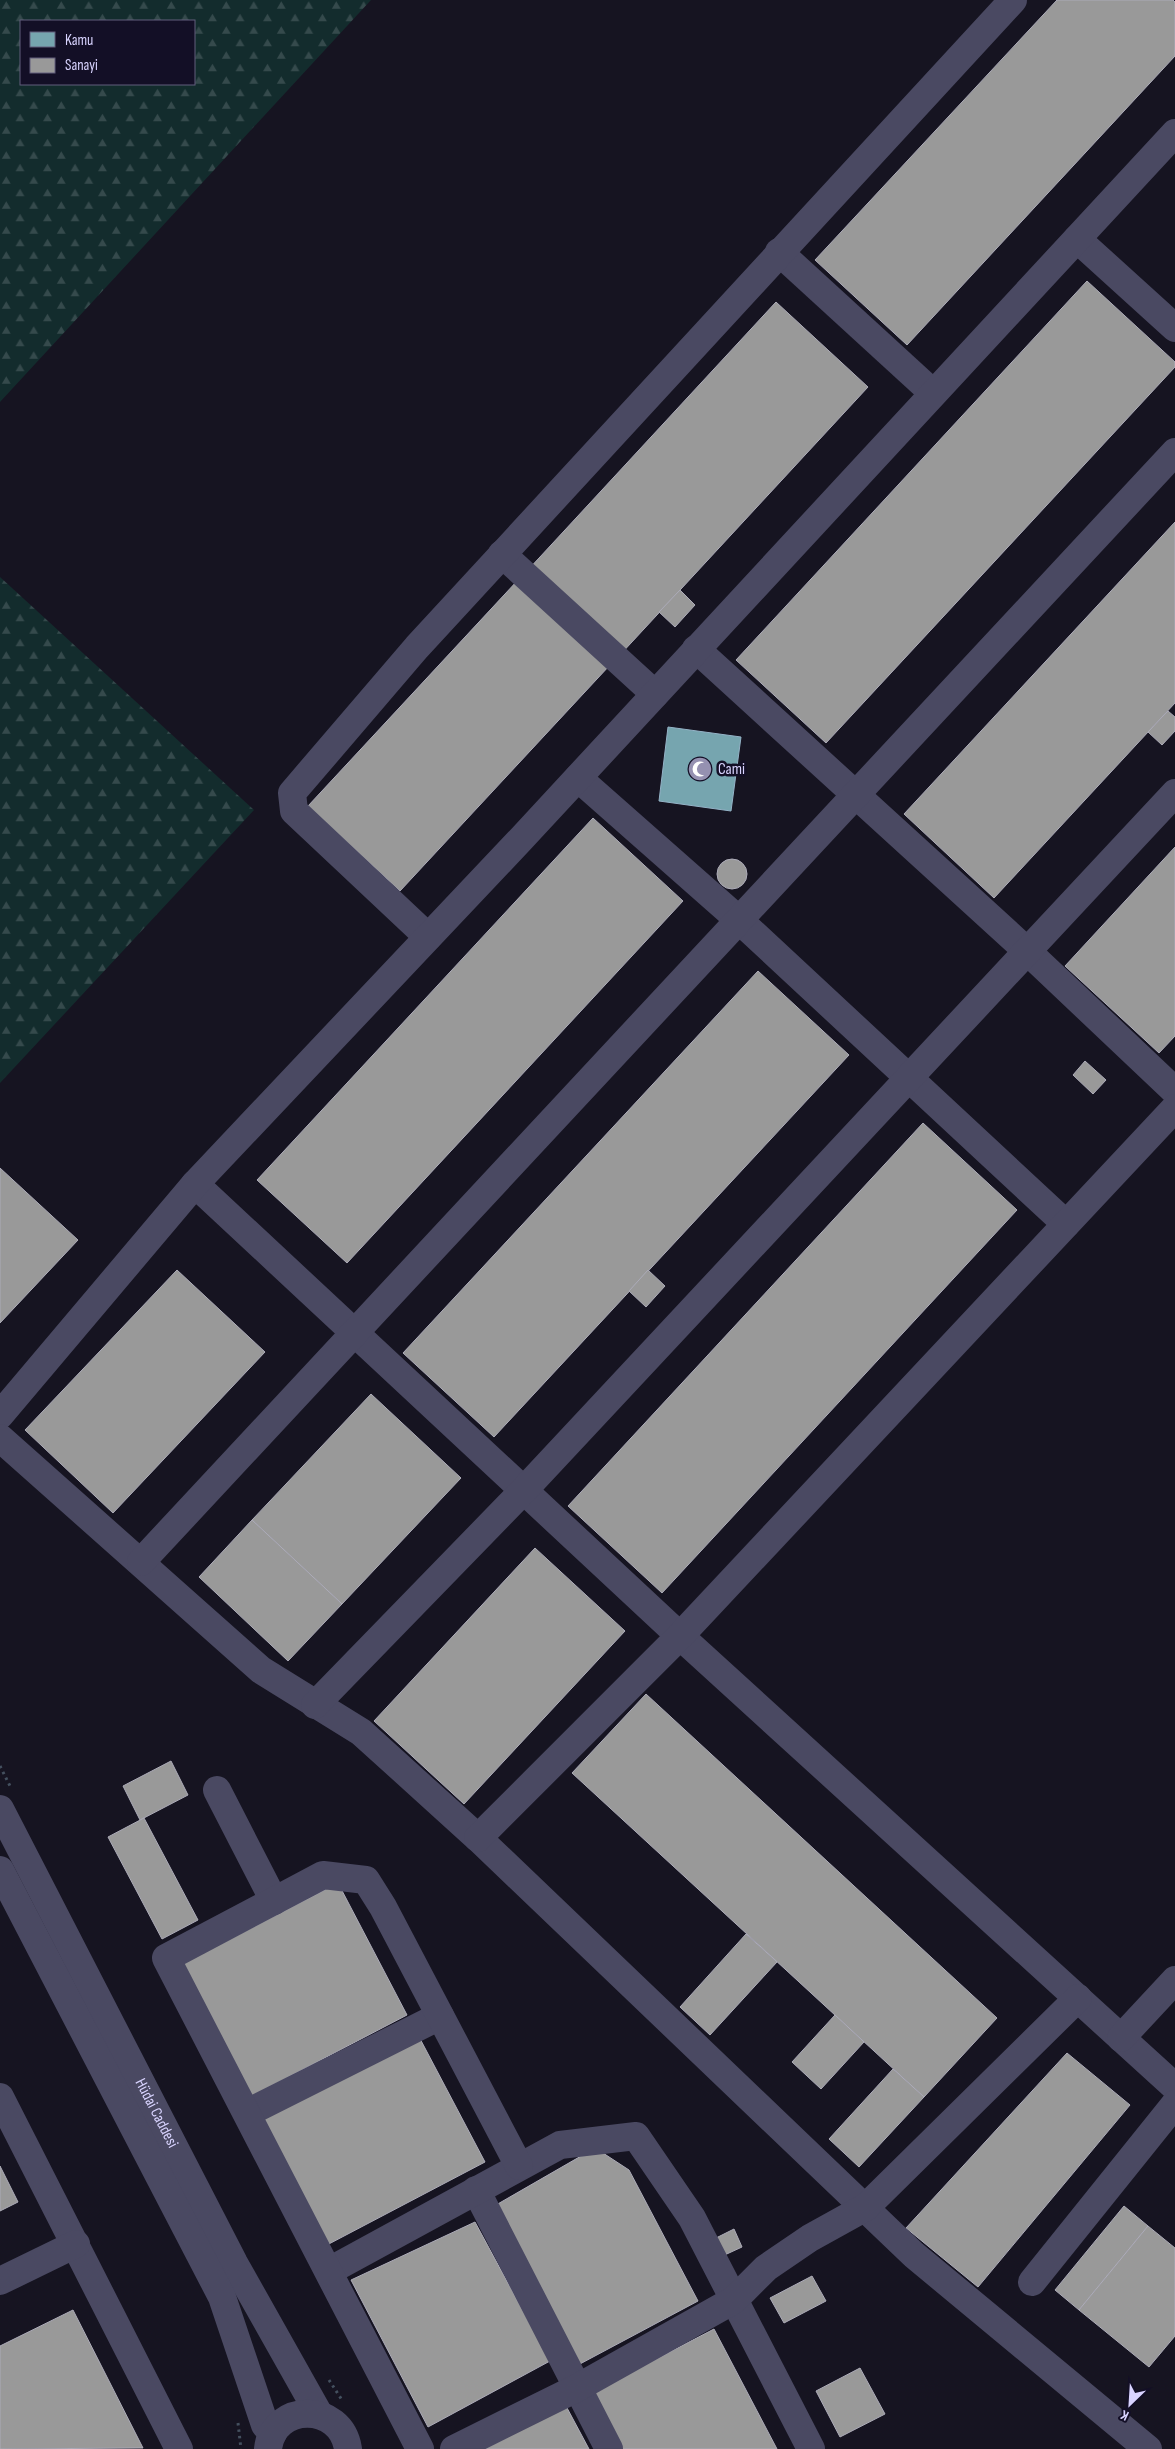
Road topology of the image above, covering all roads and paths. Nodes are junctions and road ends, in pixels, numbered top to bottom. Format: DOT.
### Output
graph roads {
  1 [pos="1013,0"];
  2 [pos="1175,133"];
  3 [pos="1077,239"];
  4 [pos="780,252"];
  5 [pos="1175,328"];
  6 [pos="933,393"];
  7 [pos="1175,452"];
  8 [pos="502,554"];
  9 [pos="696,649"];
  10 [pos="655,694"];
  11 [pos="578,778"];
  12 [pos="1175,793"];
  13 [pos="856,795"];
  14 [pos="739,920"];
  15 [pos="428,938"];
  16 [pos="1027,951"];
  17 [pos="909,1077"];
  18 [pos="1175,1091"];
  19 [pos="1175,1108"];
  20 [pos="195,1184"];
  21 [pos="1066,1224"];
  22 [pos="354,1333"];
  23 [pos="0,1415"];
  24 [pos="0,1438"];
  25 [pos="524,1490"];
  26 [pos="141,1562"];
  27 [pos="680,1636"];
  28 [pos="315,1705"];
  29 [pos="218,1790"];
  30 [pos="0,1809"];
  31 [pos="478,1838"];
  32 [pos="2,1879"];
  33 [pos="274,1901"];
  34 [pos="1175,1980"];
  35 [pos="1078,1998"];
  36 [pos="440,2016"];
  37 [pos="1121,2038"];
  38 [pos="1175,2087"];
  39 [pos="0,2097"];
  40 [pos="1175,2104"];
  41 [pos="247,2113"];
  42 [pos="519,2166"];
  43 [pos="476,2190"];
  44 [pos="866,2208"];
  45 [pos="76,2244"];
  46 [pos="330,2271"];
  47 [pos="0,2281"];
  48 [pos="1032,2282"];
  49 [pos="734,2300"];
  50 [pos="577,2388"];
  51 [pos="319,2414"];
  52 [pos="268,2444"];
  53 [pos="179,2449"];
  54 [pos="348,2449"];
  55 [pos="420,2449"];
  56 [pos="454,2449"];
  57 [pos="609,2449"];
  58 [pos="811,2449"];
  59 [pos="1148,2449"];
  1 -- 4 [label="street"];
  2 -- 3 [label="street"];
  3 -- 5 [label="street"];
  3 -- 6 [label="street"];
  4 -- 6 [label="street"];
  4 -- 8 [label="street"];
  6 -- 9 [label="street"];
  7 -- 13 [label="street"];
  8 -- 10 [label="street"];
  8 -- 15 [label="street"];
  9 -- 10 [label="street"];
  9 -- 13 [label="street"];
  10 -- 11 [label="street"];
  11 -- 14 [label="street"];
  11 -- 15 [label="street"];
  12 -- 16 [label="street"];
  13 -- 14 [label="street"];
  13 -- 16 [label="street"];
  14 -- 17 [label="street"];
  14 -- 22 [label="street"];
  15 -- 20 [label="street"];
  16 -- 17 [label="street"];
  16 -- 18 [label="street"];
  17 -- 21 [label="street"];
  17 -- 25 [label="street"];
  19 -- 21 [label="street"];
  20 -- 22 [label="street"];
  20 -- 23 [label="street"];
  21 -- 27 [label="street"];
  22 -- 25 [label="street"];
  22 -- 26 [label="street"];
  24 -- 26 [label="street"];
  25 -- 27 [label="street"];
  25 -- 28 [label="street"];
  26 -- 28 [label="street"];
  27 -- 31 [label="street"];
  27 -- 35 [label="street"];
  28 -- 31 [label="street"];
  29 -- 33 [label="street"];
  30 -- 51 [label="street, Hüdai Caddesi"];
  31 -- 44 [label="street"];
  32 -- 52 [label="street, Hüdai Caddesi"];
  33 -- 36 [label="street"];
  33 -- 41 [label="street"];
  34 -- 37 [label="street"];
  35 -- 37 [label="street"];
  35 -- 44 [label="street"];
  36 -- 41 [label="street"];
  36 -- 42 [label="street"];
  37 -- 38 [label="street"];
  39 -- 45 [label="street"];
  40 -- 48 [label="street"];
  41 -- 46 [label="street"];
  42 -- 43 [label="street"];
  42 -- 49 [label="street"];
  43 -- 46 [label="street"];
  43 -- 50 [label="street"];
  44 -- 49 [label="street"];
  44 -- 59 [label="street"];
  45 -- 47 [label="street"];
  45 -- 53 [label="street"];
  46 -- 55 [label="street"];
  49 -- 50 [label="street"];
  49 -- 58 [label="street"];
  50 -- 56 [label="street"];
  50 -- 57 [label="street"];
  51 -- 52 [label="street"];
  51 -- 54 [label="street"];
}
